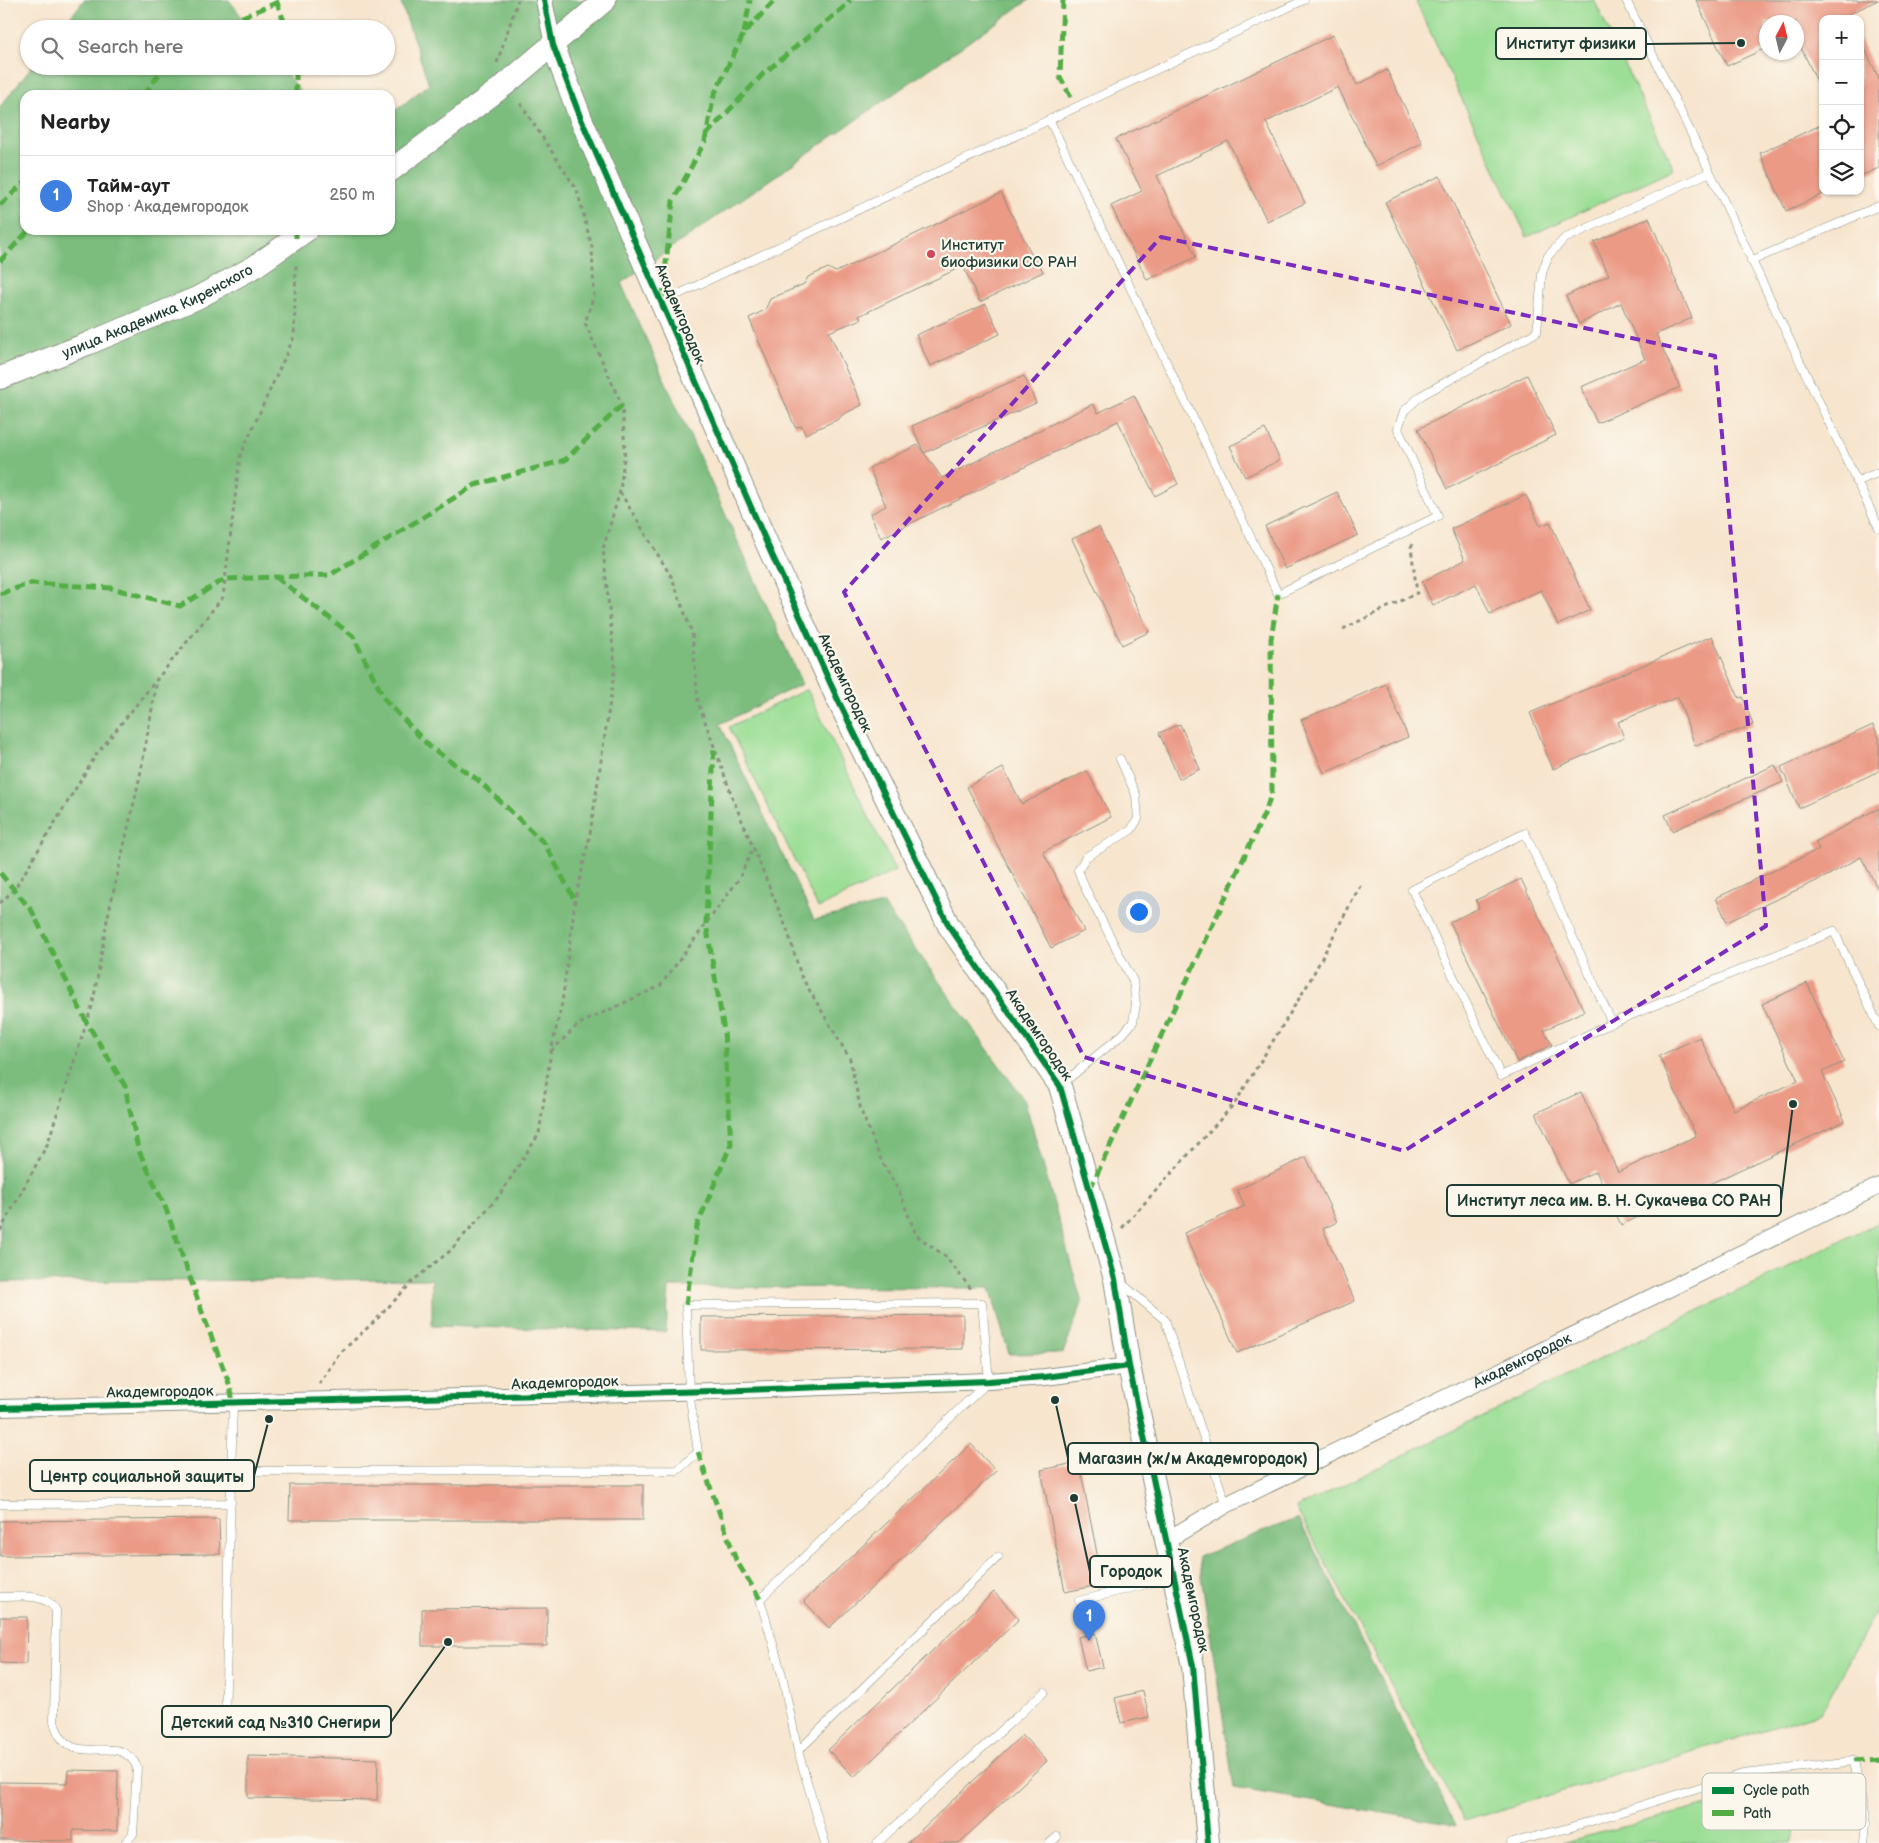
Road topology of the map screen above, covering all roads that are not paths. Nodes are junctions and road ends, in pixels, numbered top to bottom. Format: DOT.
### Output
graph roads {
  1 [pos="544,0"];
  2 [pos="605,0"];
  3 [pos="1304,0"];
  4 [pos="1626,0"];
  5 [pos="553,45"];
  6 [pos="1049,119"];
  7 [pos="395,167"];
  8 [pos="1710,172"];
  9 [pos="1879,206"];
  10 [pos="300,235"];
  11 [pos="1751,261"];
  12 [pos="662,302"];
  13 [pos="0,378"];
  14 [pos="1879,472"];
  15 [pos="1856,482"];
  16 [pos="1879,528"];
  17 [pos="1120,758"];
  18 [pos="1612,1023"];
  19 [pos="1879,1026"];
  20 [pos="1060,1086"];
  21 [pos="1879,1186"];
  22 [pos="1115,1279"];
  23 [pos="1129,1366"];
  24 [pos="989,1381"];
  25 [pos="689,1392"];
  26 [pos="233,1402"];
  27 [pos="0,1408"];
  28 [pos="231,1471"];
  29 [pos="230,1503"];
  30 [pos="0,1504"];
  31 [pos="1226,1505"];
  32 [pos="1167,1540"];
  33 [pos="998,1557"];
  34 [pos="1175,1577"];
  35 [pos="0,1597"];
  36 [pos="1079,1602"];
  37 [pos="1044,1692"];
  38 [pos="225,1723"];
  39 [pos="798,1751"];
  40 [pos="1752,1773"];
  41 [pos="1856,1773"];
  42 [pos="1702,1787"];
  43 [pos="1865,1830"];
  44 [pos="1056,1837"];
  45 [pos="125,1843"];
  46 [pos="825,1843"];
  47 [pos="877,1843"];
  48 [pos="1050,1843"];
  49 [pos="1208,1843"];
  50 [pos="1512,1843"];
  51 [pos="1864,1843"];
  1 -- 5 [label="street, Академгородок"];
  2 -- 5 [label="street"];
  3 -- 6 [label="lane"];
  4 -- 8 [label="lane"];
  5 -- 7 [label="street"];
  5 -- 12 [label="street, Академгородок"];
  6 -- 8 [label="lane"];
  6 -- 12 [label="lane"];
  8 -- 11 [label="lane"];
  9 -- 11 [label="lane"];
  10 -- 13 [label="street, улица Академика Киренского"];
  11 -- 15 [label="lane"];
  12 -- 20 [label="street, Академгородок"];
  14 -- 15 [label="lane"];
  15 -- 16 [label="lane"];
  17 -- 20 [label="lane"];
  18 -- 18 [label="lane"];
  18 -- 19 [label="lane"];
  20 -- 22 [label="street, Академгородок"];
  21 -- 31 [label="street, Академгородок"];
  22 -- 23 [label="street, Академгородок"];
  22 -- 31 [label="lane"];
  23 -- 24 [label="street, Академгородок"];
  23 -- 32 [label="street, Академгородок"];
  24 -- 25 [label="street, Академгородок"];
  24 -- 25 [label="lane"];
  24 -- 39 [label="lane"];
  25 -- 26 [label="street, Академгородок"];
  25 -- 28 [label="lane"];
  26 -- 27 [label="street, Академгородок"];
  26 -- 28 [label="lane"];
  28 -- 29 [label="lane"];
  29 -- 30 [label="lane"];
  29 -- 38 [label="lane"];
  31 -- 32 [label="street, Академгородок"];
  32 -- 34 [label="street, Академгородок"];
  33 -- 39 [label="lane"];
  34 -- 36 [label="lane"];
  34 -- 49 [label="street, Академгородок"];
  35 -- 45 [label="lane"];
  37 -- 47 [label="lane"];
  39 -- 46 [label="lane"];
  40 -- 41 [label="lane"];
  42 -- 50 [label="lane"];
  43 -- 51 [label="lane"];
  44 -- 48 [label="lane"];
}
